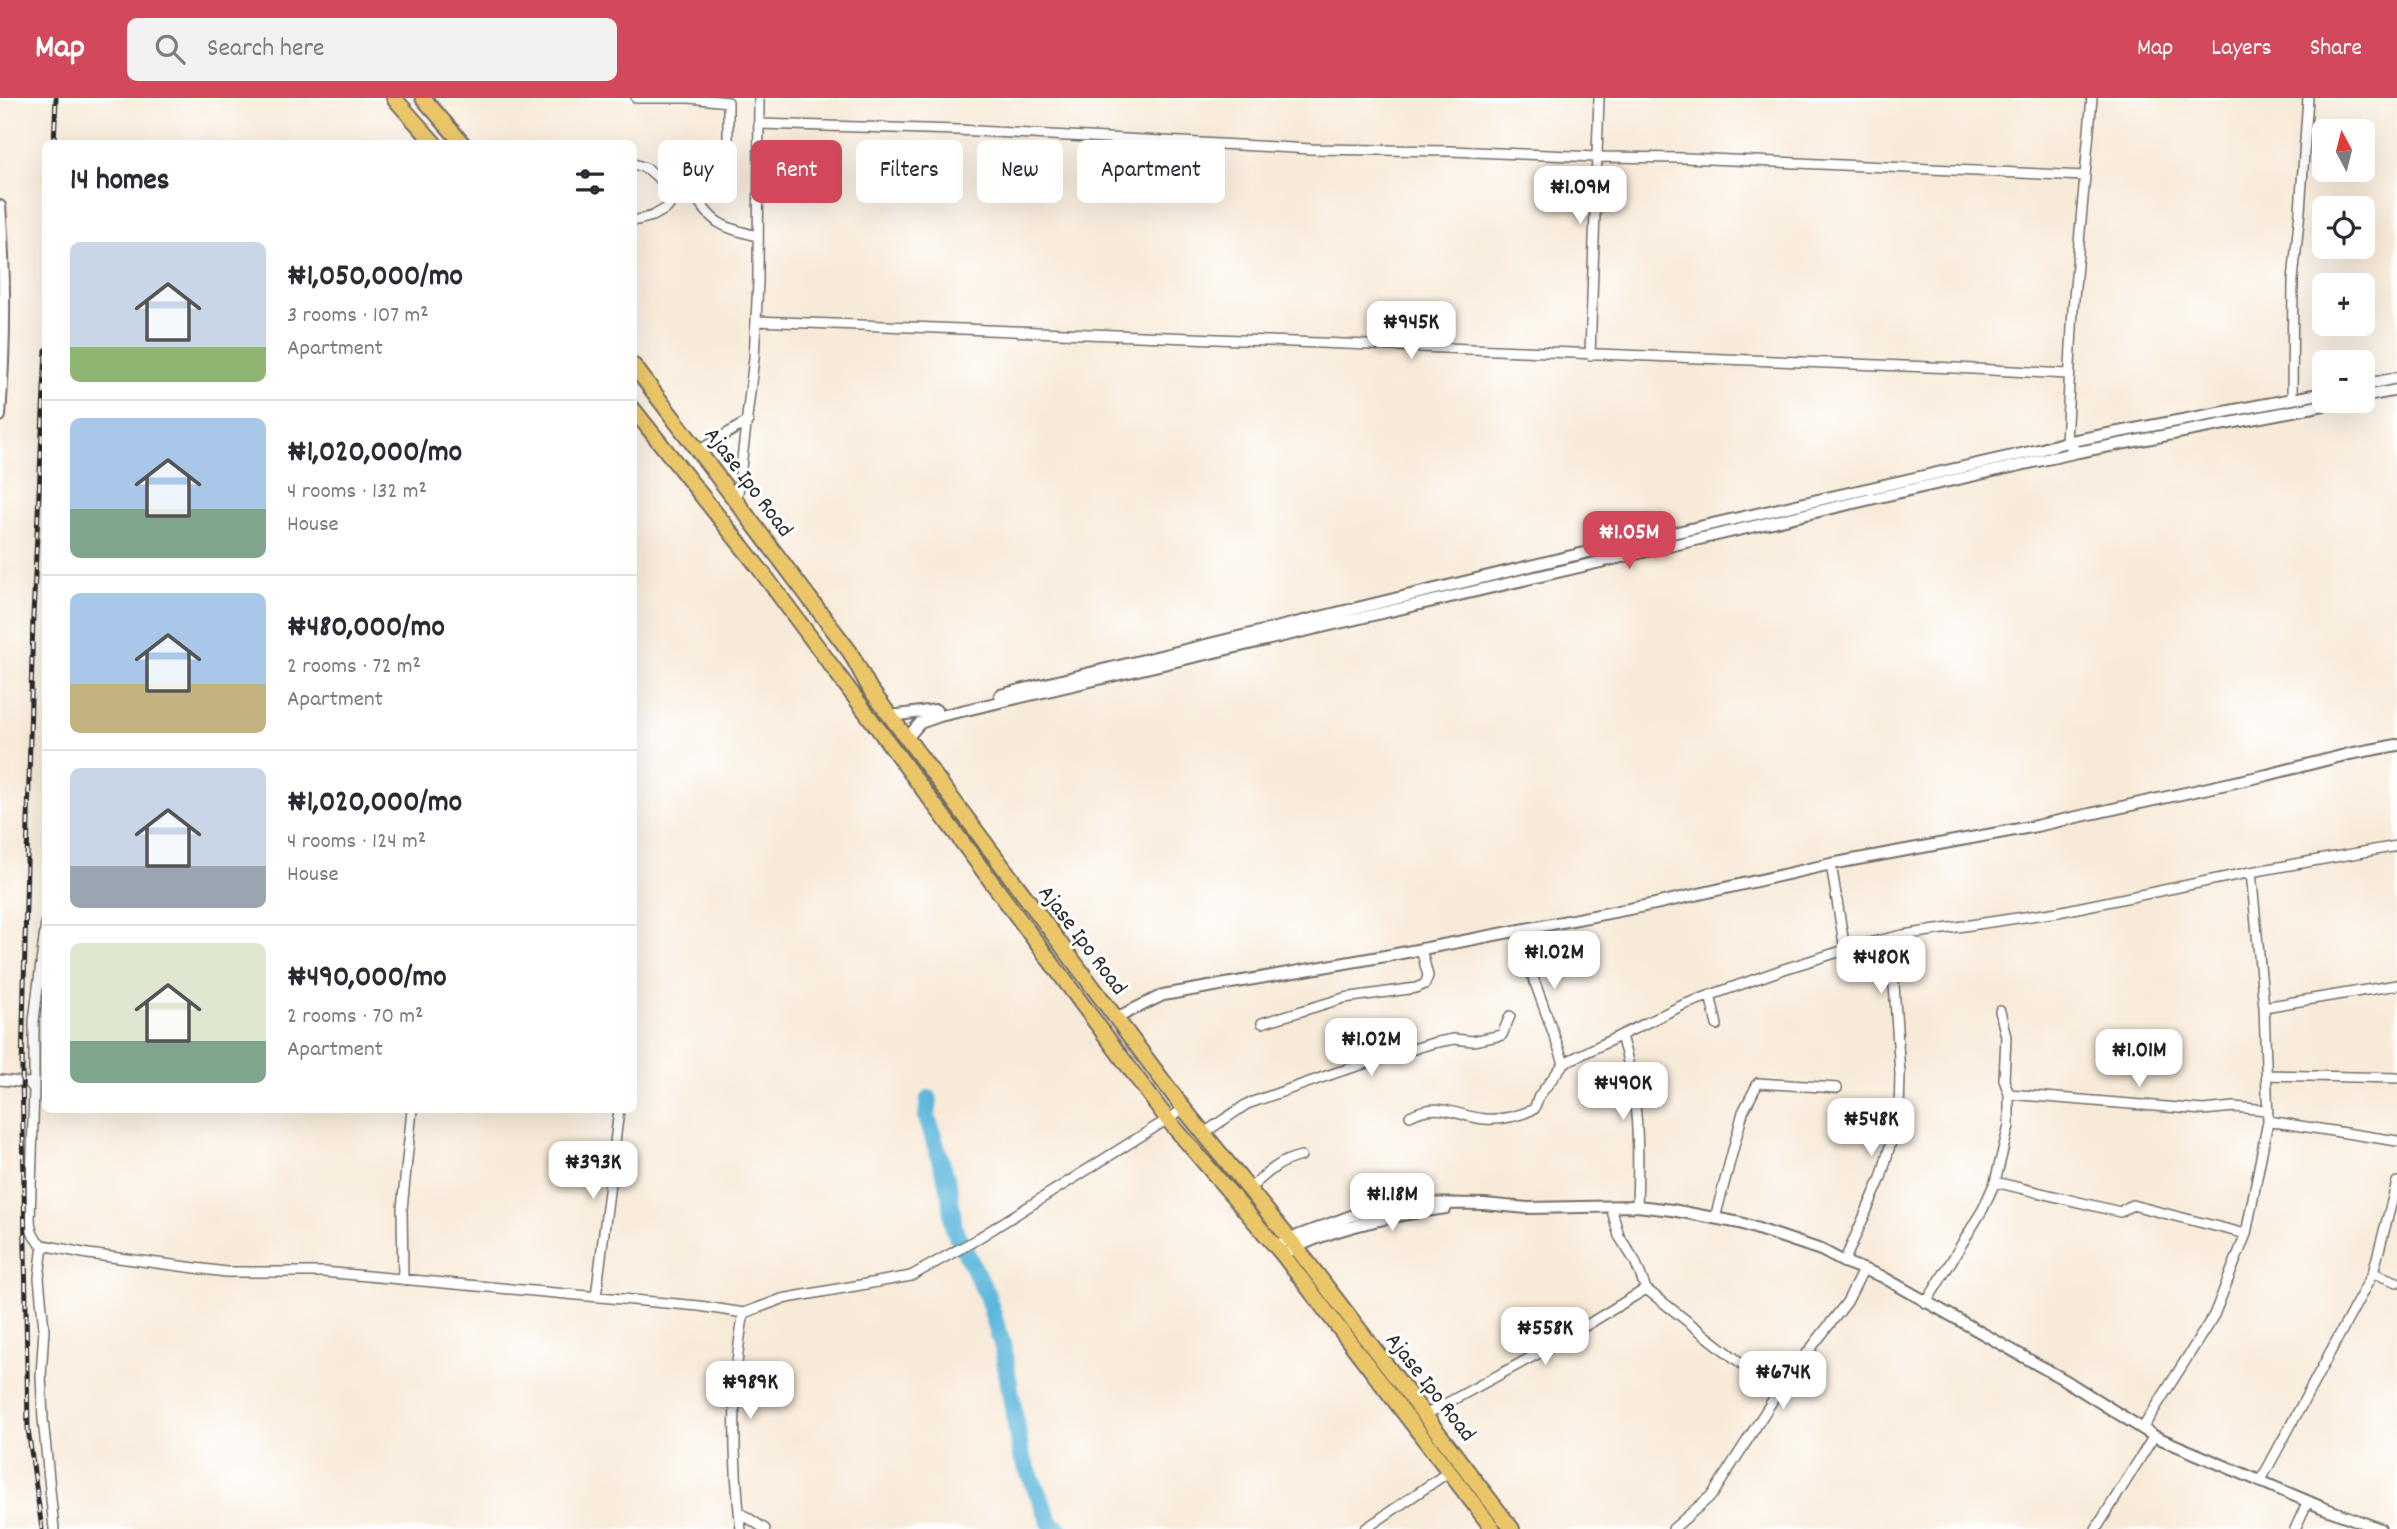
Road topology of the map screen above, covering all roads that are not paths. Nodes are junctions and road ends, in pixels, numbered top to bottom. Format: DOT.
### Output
graph roads {
  1 [pos="394,98"];
  2 [pos="423,98"];
  3 [pos="636,98"];
  4 [pos="690,98"];
  5 [pos="759,98"];
  6 [pos="1599,98"];
  7 [pos="2092,98"];
  8 [pos="2308,98"];
  9 [pos="439,116"];
  10 [pos="759,124"];
  11 [pos="423,130"];
  12 [pos="432,140"];
  13 [pos="460,140"];
  14 [pos="729,140"];
  15 [pos="1597,157"];
  16 [pos="637,165"];
  17 [pos="2085,176"];
  18 [pos="658,177"];
  19 [pos="671,203"];
  20 [pos="701,203"];
  21 [pos="0,206"];
  22 [pos="637,220"];
  23 [pos="757,236"];
  24 [pos="756,321"];
  25 [pos="1590,355"];
  26 [pos="637,370"];
  27 [pos="2068,374"];
  28 [pos="2397,378"];
  29 [pos="2375,382"];
  30 [pos="2397,390"];
  31 [pos="2375,394"];
  32 [pos="2312,395"];
  33 [pos="2292,399"];
  34 [pos="2312,407"];
  35 [pos="637,415"];
  36 [pos="0,416"];
  37 [pos="748,421"];
  38 [pos="2066,442"];
  39 [pos="698,451"];
  40 [pos="2078,452"];
  41 [pos="737,502"];
  42 [pos="891,716"];
  43 [pos="907,738"];
  44 [pos="2397,745"];
  45 [pos="2397,846"];
  46 [pos="1831,864"];
  47 [pos="2251,872"];
  48 [pos="1516,930"];
  49 [pos="1891,939"];
  50 [pos="1421,949"];
  51 [pos="1845,950"];
  52 [pos="42,955"];
  53 [pos="2397,985"];
  54 [pos="1710,995"];
  55 [pos="2264,1007"];
  56 [pos="2000,1012"];
  57 [pos="1510,1016"];
  58 [pos="1116,1017"];
  59 [pos="1262,1023"];
  60 [pos="1717,1026"];
  61 [pos="1621,1036"];
  62 [pos="1564,1063"];
  63 [pos="2266,1075"];
  64 [pos="2397,1078"];
  65 [pos="0,1080"];
  66 [pos="34,1088"];
  67 [pos="1837,1088"];
  68 [pos="2009,1094"];
  69 [pos="1184,1109"];
  70 [pos="2267,1110"];
  71 [pos="412,1113"];
  72 [pos="619,1113"];
  73 [pos="1410,1116"];
  74 [pos="1168,1120"];
  75 [pos="2268,1121"];
  76 [pos="1204,1133"];
  77 [pos="2397,1141"];
  78 [pos="1301,1156"];
  79 [pos="1994,1182"];
  80 [pos="2397,1182"];
  81 [pos="1249,1189"];
  82 [pos="1637,1206"];
  83 [pos="1611,1208"];
  84 [pos="1716,1218"];
  85 [pos="2246,1234"];
  86 [pos="43,1245"];
  87 [pos="1286,1247"];
  88 [pos="1844,1262"];
  89 [pos="1863,1270"];
  90 [pos="2373,1273"];
  91 [pos="403,1280"];
  92 [pos="2397,1282"];
  93 [pos="1646,1289"];
  94 [pos="596,1297"];
  95 [pos="1926,1303"];
  96 [pos="744,1313"];
  97 [pos="1778,1392"];
  98 [pos="1425,1415"];
  99 [pos="2141,1429"];
  100 [pos="2154,1436"];
  101 [pos="1450,1471"];
  102 [pos="2260,1482"];
  103 [pos="2308,1501"];
  104 [pos="738,1512"];
  105 [pos="54,1529"];
  106 [pos="741,1529"];
  107 [pos="765,1529"];
  108 [pos="1365,1529"];
  109 [pos="1493,1529"];
  110 [pos="1512,1529"];
  111 [pos="1673,1529"];
  112 [pos="2096,1529"];
  113 [pos="2295,1529"];
  114 [pos="2380,1529"];
  1 -- 11 [label="highway"];
  2 -- 9 [label="highway"];
  3 -- 4 [label="street"];
  4 -- 14 [label="street"];
  5 -- 10 [label="street"];
  6 -- 15 [label="street"];
  7 -- 17 [label="street"];
  8 -- 33 [label="street"];
  9 -- 11 [label="highway"];
  9 -- 13 [label="highway"];
  10 -- 15 [label="street"];
  10 -- 23 [label="street"];
  11 -- 12 [label="highway"];
  15 -- 17 [label="street"];
  15 -- 25 [label="street"];
  16 -- 18 [label="street"];
  17 -- 27 [label="street"];
  19 -- 22 [label="street"];
  20 -- 23 [label="street"];
  21 -- 36 [label="street"];
  23 -- 24 [label="street"];
  24 -- 25 [label="street"];
  24 -- 37 [label="street"];
  25 -- 27 [label="street"];
  26 -- 39 [label="highway, Ajase Ipo Road"];
  27 -- 38 [label="street"];
  28 -- 29 [label="street"];
  30 -- 31 [label="street"];
  32 -- 33 [label="street"];
  33 -- 38 [label="street"];
  34 -- 40 [label="street"];
  35 -- 74 [label="highway, Ajase Ipo Road"];
  37 -- 39 [label="street"];
  37 -- 41 [label="street"];
  38 -- 40 [label="street"];
  38 -- 42 [label="street"];
  39 -- 41 [label="highway, Ajase Ipo Road"];
  40 -- 43 [label="street"];
  41 -- 42 [label="highway, Ajase Ipo Road"];
  42 -- 43 [label="highway, Ajase Ipo Road"];
  43 -- 58 [label="highway, Ajase Ipo Road"];
  44 -- 46 [label="street"];
  45 -- 47 [label="street"];
  46 -- 48 [label="street"];
  46 -- 51 [label="street"];
  47 -- 49 [label="street"];
  47 -- 55 [label="street"];
  48 -- 50 [label="street"];
  48 -- 62 [label="street"];
  49 -- 51 [label="street"];
  49 -- 88 [label="street"];
  50 -- 58 [label="street"];
  50 -- 59 [label="street"];
  51 -- 54 [label="street"];
  52 -- 66 [label="street"];
  53 -- 55 [label="street"];
  54 -- 60 [label="street"];
  54 -- 61 [label="street"];
  55 -- 63 [label="street"];
  56 -- 68 [label="street"];
  57 -- 76 [label="street"];
  58 -- 69 [label="highway, Ajase Ipo Road"];
  61 -- 62 [label="street"];
  61 -- 82 [label="street"];
  62 -- 73 [label="street"];
  63 -- 64 [label="street"];
  63 -- 70 [label="street"];
  65 -- 66 [label="street"];
  66 -- 86 [label="street"];
  67 -- 84 [label="street"];
  68 -- 70 [label="street"];
  68 -- 79 [label="street"];
  69 -- 74 [label="street"];
  69 -- 76 [label="highway, Ajase Ipo Road"];
  70 -- 75 [label="street"];
  71 -- 91 [label="street"];
  72 -- 94 [label="street"];
  74 -- 87 [label="highway, Ajase Ipo Road"];
  74 -- 96 [label="street"];
  75 -- 77 [label="street"];
  75 -- 85 [label="street"];
  76 -- 81 [label="highway, Ajase Ipo Road"];
  78 -- 81 [label="street"];
  79 -- 85 [label="street"];
  79 -- 95 [label="street"];
  80 -- 90 [label="street"];
  81 -- 87 [label="highway, Ajase Ipo Road"];
  82 -- 83 [label="street"];
  82 -- 84 [label="street"];
  83 -- 87 [label="street"];
  83 -- 93 [label="street"];
  84 -- 88 [label="street"];
  85 -- 99 [label="street"];
  86 -- 91 [label="street"];
  86 -- 105 [label="street"];
  87 -- 98 [label="highway, Ajase Ipo Road"];
  87 -- 101 [label="highway, Ajase Ipo Road"];
  88 -- 89 [label="street"];
  89 -- 95 [label="street"];
  89 -- 97 [label="street"];
  90 -- 92 [label="street"];
  90 -- 102 [label="street"];
  91 -- 94 [label="street"];
  93 -- 97 [label="street"];
  93 -- 98 [label="street"];
  94 -- 96 [label="street"];
  95 -- 99 [label="street"];
  96 -- 104 [label="street"];
  97 -- 111 [label="street"];
  98 -- 110 [label="highway, Ajase Ipo Road"];
  99 -- 100 [label="street"];
  100 -- 102 [label="street"];
  100 -- 112 [label="street"];
  101 -- 108 [label="street"];
  101 -- 109 [label="highway, Ajase Ipo Road"];
  102 -- 103 [label="street"];
  103 -- 113 [label="street"];
  103 -- 114 [label="street"];
  104 -- 106 [label="street"];
  104 -- 107 [label="street"];
}
